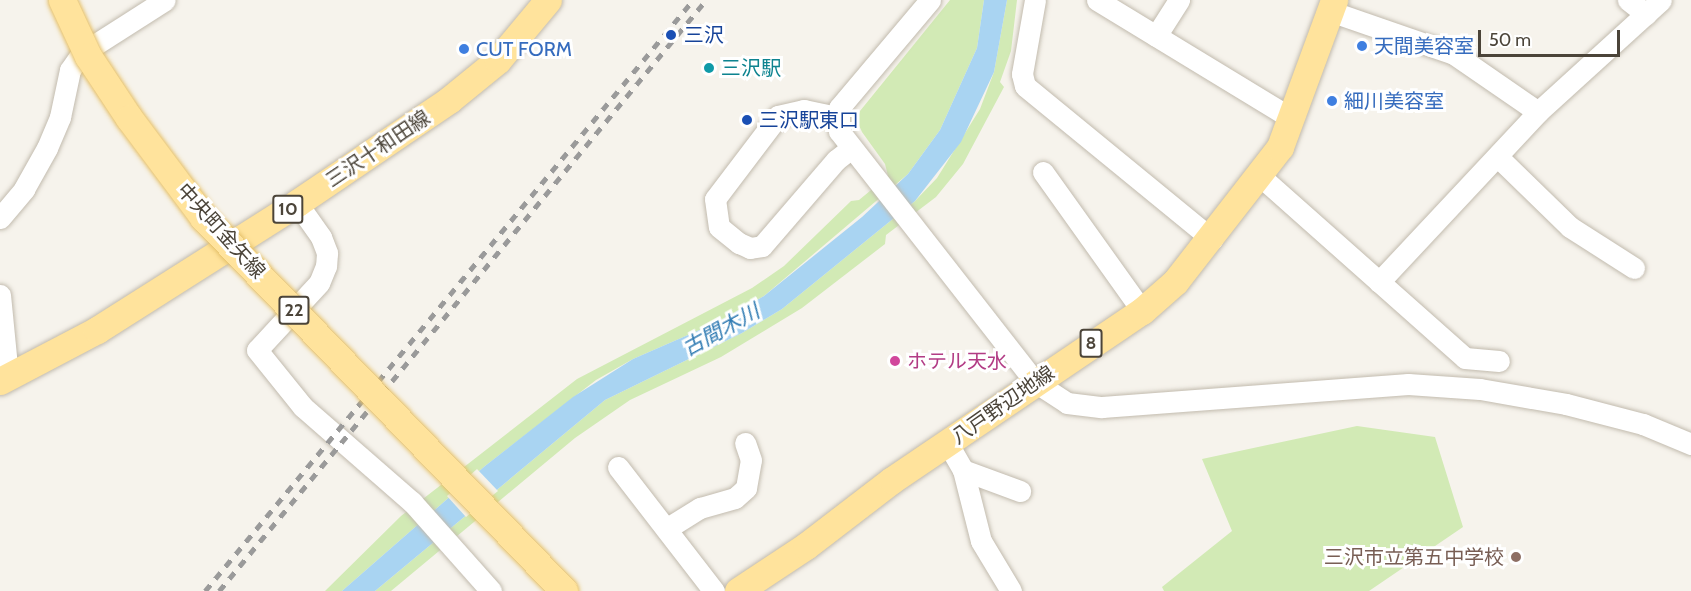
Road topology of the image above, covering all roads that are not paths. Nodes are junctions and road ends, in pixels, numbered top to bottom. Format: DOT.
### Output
graph roads {
  1 [pos="62,0"];
  2 [pos="548,0"];
  3 [pos="930,0"];
  4 [pos="1035,0"];
  5 [pos="1097,0"];
  6 [pos="1179,0"];
  7 [pos="1628,0"];
  8 [pos="1661,0"];
  9 [pos="150,4"];
  10 [pos="1332,6"];
  11 [pos="1646,14"];
  12 [pos="1155,36"];
  13 [pos="1538,112"];
  14 [pos="837,117"];
  15 [pos="1290,118"];
  16 [pos="850,149"];
  17 [pos="1498,157"];
  18 [pos="1043,172"];
  19 [pos="1260,177"];
  20 [pos="297,203"];
  21 [pos="0,218"];
  22 [pos="1212,239"];
  23 [pos="1634,268"];
  24 [pos="1379,282"];
  25 [pos="0,295"];
  26 [pos="1142,311"];
  27 [pos="1498,361"];
  28 [pos="4,379"];
  29 [pos="1035,382"];
  30 [pos="745,443"];
  31 [pos="948,444"];
  32 [pos="1691,444"];
  33 [pos="618,467"];
  34 [pos="963,470"];
  35 [pos="1020,490"];
  36 [pos="666,529"];
  37 [pos="491,591"];
  38 [pos="564,591"];
  39 [pos="714,591"];
  40 [pos="738,591"];
  41 [pos="1011,591"];
  1 -- 38 [label="main road, 中央町金矢線 / 22, bridge"];
  2 -- 20 [label="main road, 三沢十和田線 / 10"];
  3 -- 14 [label="street"];
  4 -- 22 [label="street"];
  5 -- 12 [label="street"];
  6 -- 12 [label="street"];
  7 -- 11 [label="street"];
  8 -- 11 [label="street"];
  9 -- 21 [label="street"];
  10 -- 13 [label="street"];
  10 -- 15 [label="main road, 八戸野辺地線 / 8"];
  11 -- 13 [label="street"];
  12 -- 15 [label="street"];
  13 -- 17 [label="street"];
  14 -- 16 [label="street"];
  14 -- 16 [label="street"];
  15 -- 19 [label="main road, 八戸野辺地線 / 8"];
  16 -- 29 [label="street"];
  17 -- 23 [label="street"];
  17 -- 24 [label="street"];
  18 -- 26 [label="street"];
  19 -- 22 [label="main road, 八戸野辺地線 / 8"];
  19 -- 24 [label="street"];
  20 -- 28 [label="main road, 三沢十和田線 / 10"];
  20 -- 37 [label="street"];
  22 -- 26 [label="main road, 八戸野辺地線 / 8"];
  24 -- 27 [label="street"];
  25 -- 28 [label="street"];
  26 -- 29 [label="main road, 八戸野辺地線 / 8"];
  29 -- 31 [label="main road, 八戸野辺地線 / 8"];
  29 -- 32 [label="street"];
  30 -- 36 [label="street"];
  31 -- 34 [label="street"];
  31 -- 40 [label="main road, 八戸野辺地線 / 8"];
  33 -- 36 [label="street"];
  34 -- 35 [label="street"];
  34 -- 41 [label="street"];
  36 -- 39 [label="street"];
}
